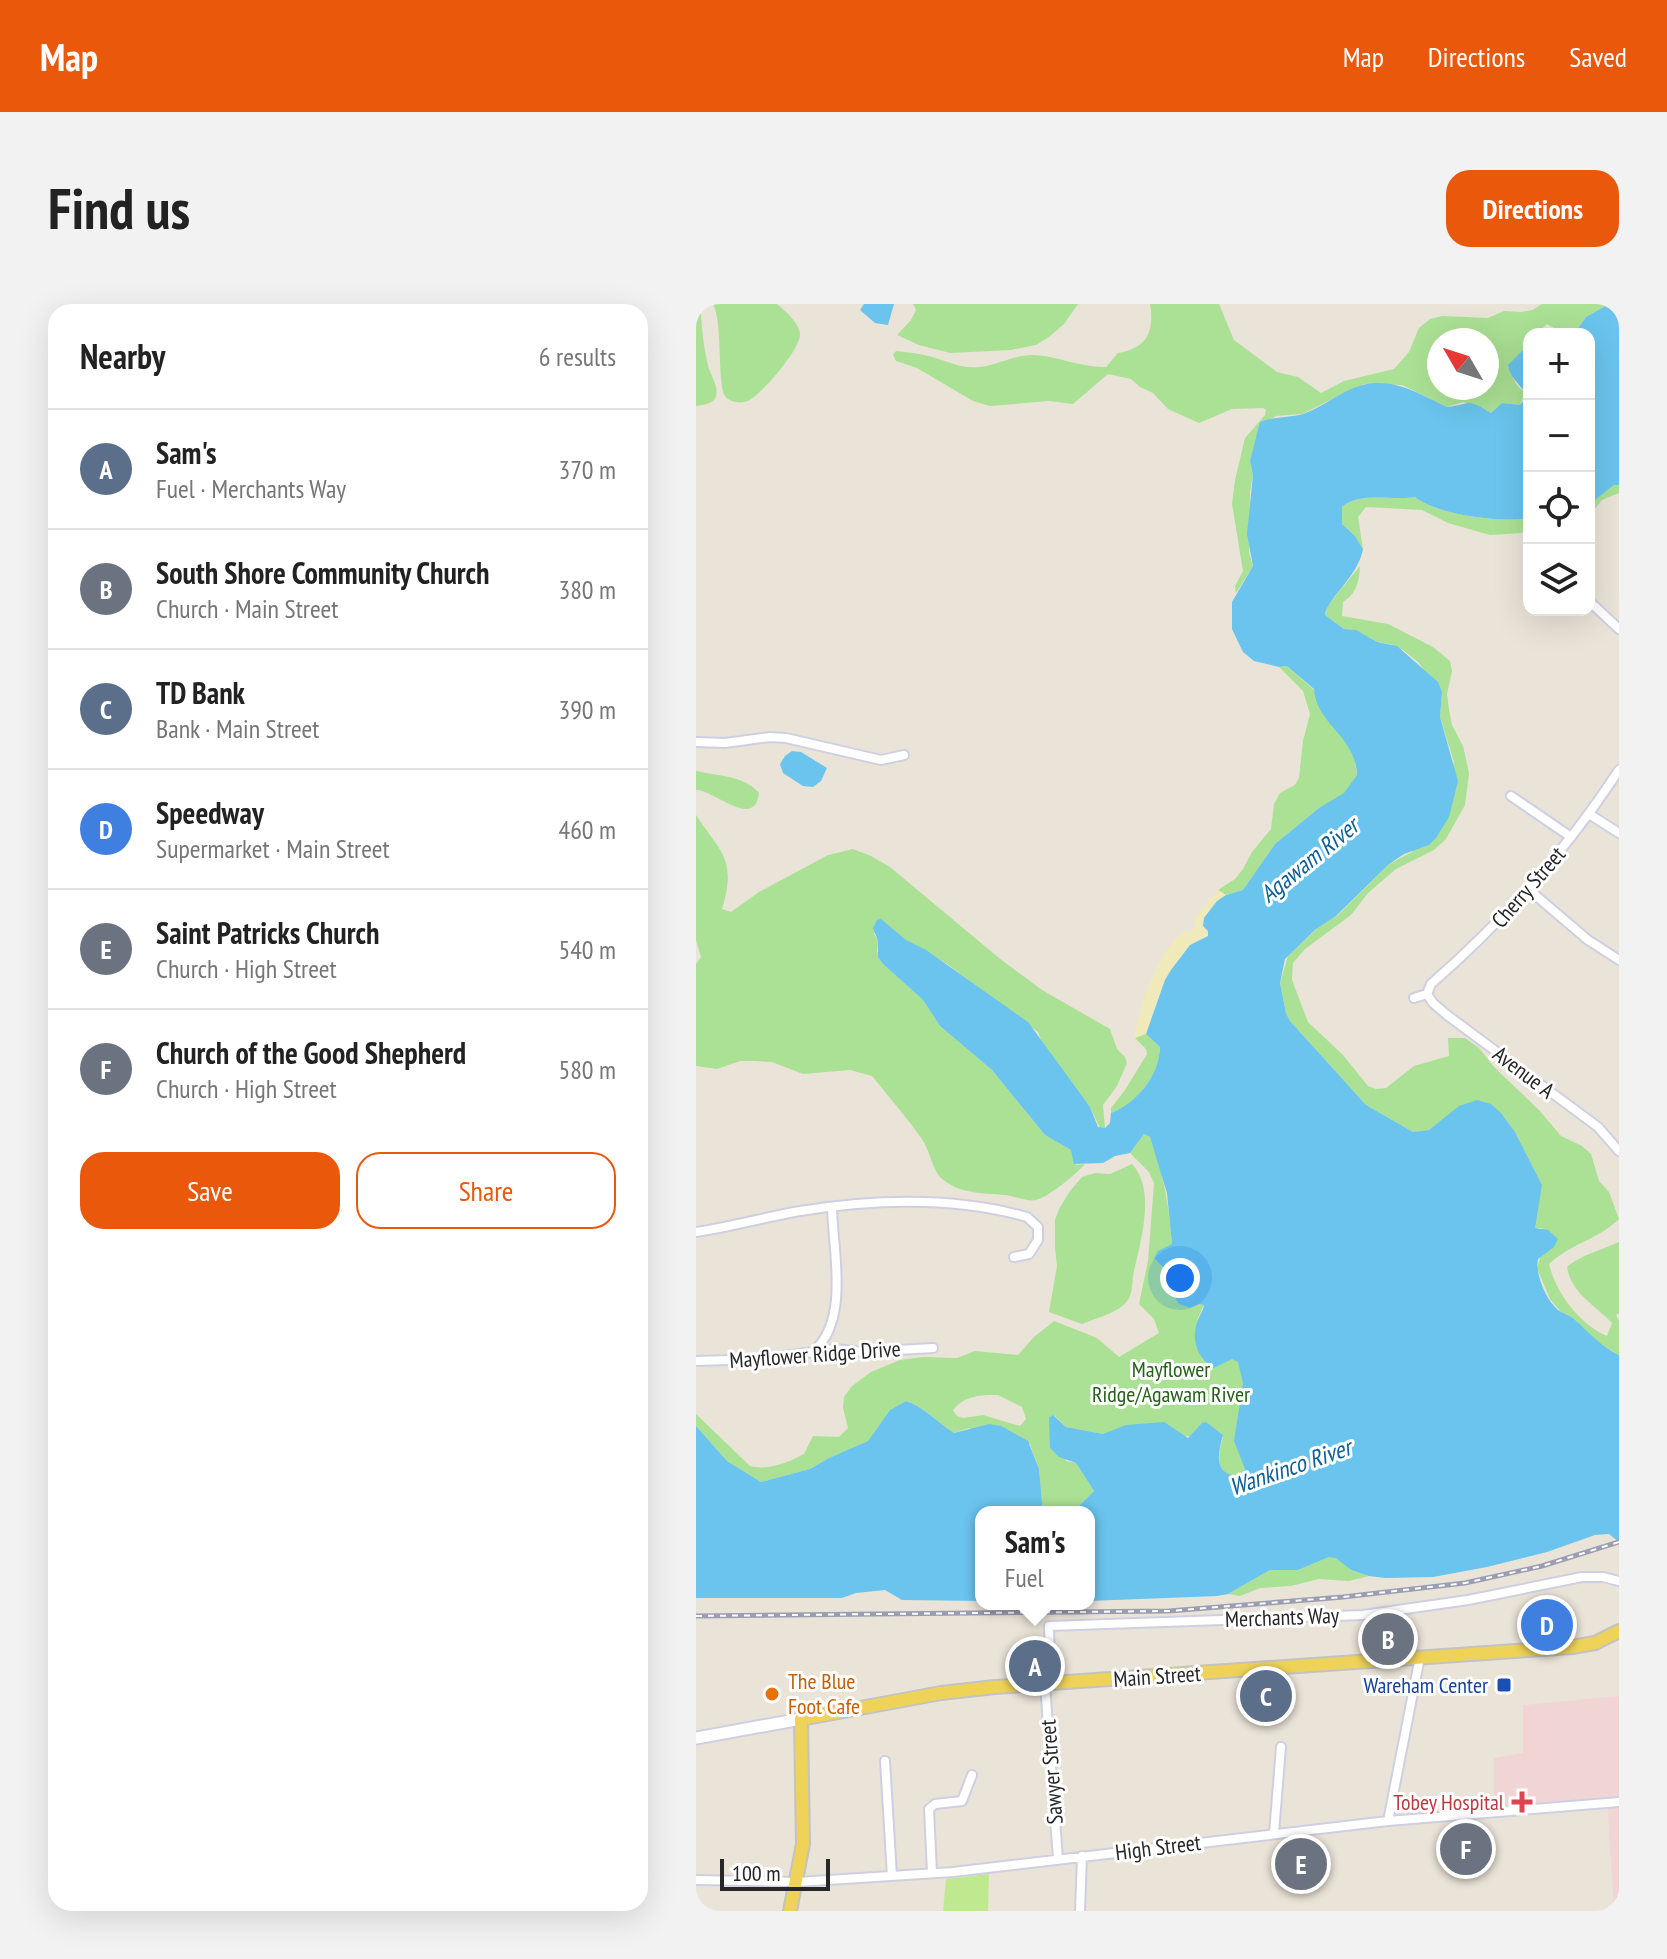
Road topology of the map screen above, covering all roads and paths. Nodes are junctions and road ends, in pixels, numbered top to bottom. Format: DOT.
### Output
graph roads {
  1 [pos="1595,607"];
  2 [pos="1619,629"];
  3 [pos="696,742"];
  4 [pos="904,755"];
  5 [pos="1619,770"];
  6 [pos="1511,796"];
  7 [pos="1589,814"];
  8 [pos="1619,833"];
  9 [pos="1571,837"];
  10 [pos="1528,889"];
  11 [pos="1619,960"];
  12 [pos="1427,994"];
  13 [pos="1414,998"];
  14 [pos="1619,1151"];
  15 [pos="832,1208"];
  16 [pos="696,1232"];
  17 [pos="1014,1257"];
  18 [pos="933,1348"];
  19 [pos="813,1352"];
  20 [pos="696,1361"];
  21 [pos="1619,1581"];
  22 [pos="1619,1631"];
  23 [pos="1420,1657"];
  24 [pos="1045,1685"];
  25 [pos="801,1719"];
  26 [pos="696,1738"];
  27 [pos="1281,1747"];
  28 [pos="885,1761"];
  29 [pos="972,1775"];
  30 [pos="1619,1802"];
  31 [pos="1388,1821"];
  32 [pos="1274,1833"];
  33 [pos="1082,1856"];
  34 [pos="1058,1859"];
  35 [pos="932,1873"];
  36 [pos="892,1876"];
  37 [pos="696,1880"];
  38 [pos="797,1882"];
  39 [pos="790,1911"];
  40 [pos="1080,1911"];
  1 -- 2 [label="street"];
  3 -- 4 [label="street"];
  5 -- 7 [label="street, Cherry Street"];
  6 -- 9 [label="street"];
  7 -- 8 [label="street"];
  7 -- 9 [label="street, Cherry Street"];
  9 -- 10 [label="street, Cherry Street"];
  10 -- 11 [label="street"];
  10 -- 12 [label="street, Cherry Street"];
  12 -- 13 [label="street"];
  12 -- 14 [label="street, Avenue A"];
  15 -- 16 [label="street"];
  15 -- 17 [label="street"];
  15 -- 19 [label="street"];
  18 -- 19 [label="street, Mayflower Ridge Drive"];
  19 -- 20 [label="street, Mayflower Ridge Drive"];
  21 -- 24 [label="street, Merchants Way"];
  22 -- 23 [label="main road, Main Street"];
  23 -- 24 [label="main road, Main Street"];
  23 -- 31 [label="street"];
  24 -- 25 [label="main road, Main Street"];
  24 -- 34 [label="street, Sawyer Street"];
  25 -- 26 [label="main road, Main Street"];
  25 -- 38 [label="main road"];
  27 -- 32 [label="street"];
  28 -- 36 [label="street"];
  29 -- 35 [label="street"];
  30 -- 31 [label="street, High Street"];
  31 -- 32 [label="street, High Street"];
  32 -- 33 [label="street, High Street"];
  33 -- 34 [label="street, High Street"];
  33 -- 40 [label="street"];
  34 -- 35 [label="street, High Street"];
  35 -- 36 [label="street, High Street"];
  36 -- 38 [label="street, High Street"];
  37 -- 38 [label="street, High Street"];
  38 -- 39 [label="main road"];
}
